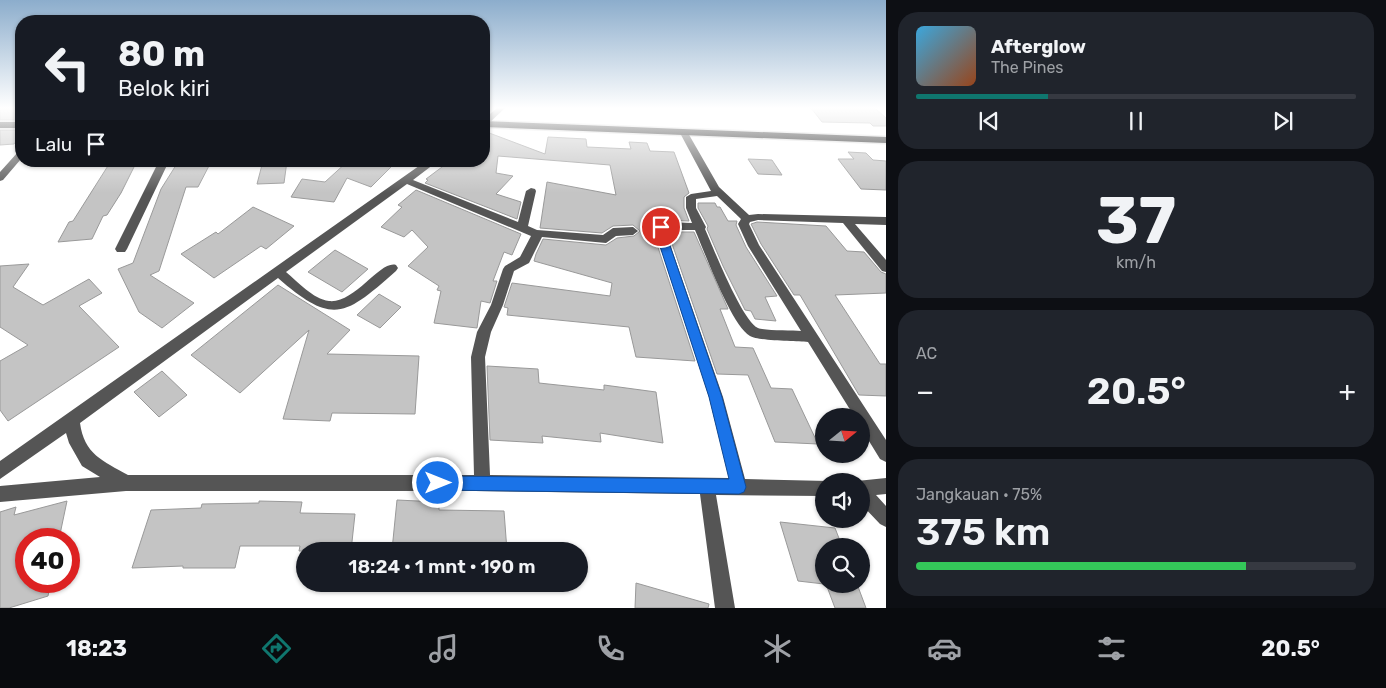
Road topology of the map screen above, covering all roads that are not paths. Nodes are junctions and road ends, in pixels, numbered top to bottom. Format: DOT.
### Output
graph roads {
  1 [pos="686,136"];
  2 [pos="794,136"];
  3 [pos="886,140"];
  4 [pos="15,161"];
  5 [pos="161,167"];
  6 [pos="424,167"];
  7 [pos="0,178"];
  8 [pos="405,180"];
  9 [pos="531,191"];
  10 [pos="718,193"];
  11 [pos="747,219"];
  12 [pos="846,220"];
  13 [pos="886,221"];
  14 [pos="701,227"];
  15 [pos="522,229"];
  16 [pos="633,231"];
  17 [pos="537,234"];
  18 [pos="121,249"];
  19 [pos="392,268"];
  20 [pos="886,268"];
  21 [pos="277,271"];
  22 [pos="812,337"];
  23 [pos="72,419"];
  24 [pos="886,454"];
  25 [pos="0,471"];
  26 [pos="126,483"];
  27 [pos="482,483"];
  28 [pos="886,486"];
  29 [pos="707,487"];
  30 [pos="739,487"];
  31 [pos="815,488"];
  32 [pos="870,488"];
  33 [pos="0,494"];
  34 [pos="870,499"];
  35 [pos="886,518"];
  36 [pos="725,608"];
  1 -- 10 [label="street"];
  2 -- 3 [label="highway"];
  4 -- 7 [label="street"];
  5 -- 18 [label="street"];
  6 -- 8 [label="street"];
  8 -- 15 [label="street"];
  8 -- 21 [label="street"];
  9 -- 15 [label="street"];
  10 -- 11 [label="street"];
  10 -- 14 [label="street"];
  11 -- 12 [label="street"];
  11 -- 22 [label="street"];
  12 -- 13 [label="street"];
  12 -- 20 [label="street"];
  14 -- 22 [label="street"];
  14 -- 30 [label="street"];
  15 -- 17 [label="street"];
  16 -- 17 [label="street"];
  17 -- 27 [label="street"];
  19 -- 21 [label="street"];
  21 -- 23 [label="street"];
  22 -- 24 [label="street"];
  23 -- 25 [label="street"];
  23 -- 26 [label="street"];
  26 -- 27 [label="street"];
  26 -- 33 [label="street"];
  27 -- 29 [label="street"];
  28 -- 32 [label="street"];
  29 -- 30 [label="street"];
  29 -- 36 [label="street"];
  30 -- 31 [label="street"];
  34 -- 35 [label="street"];
}
